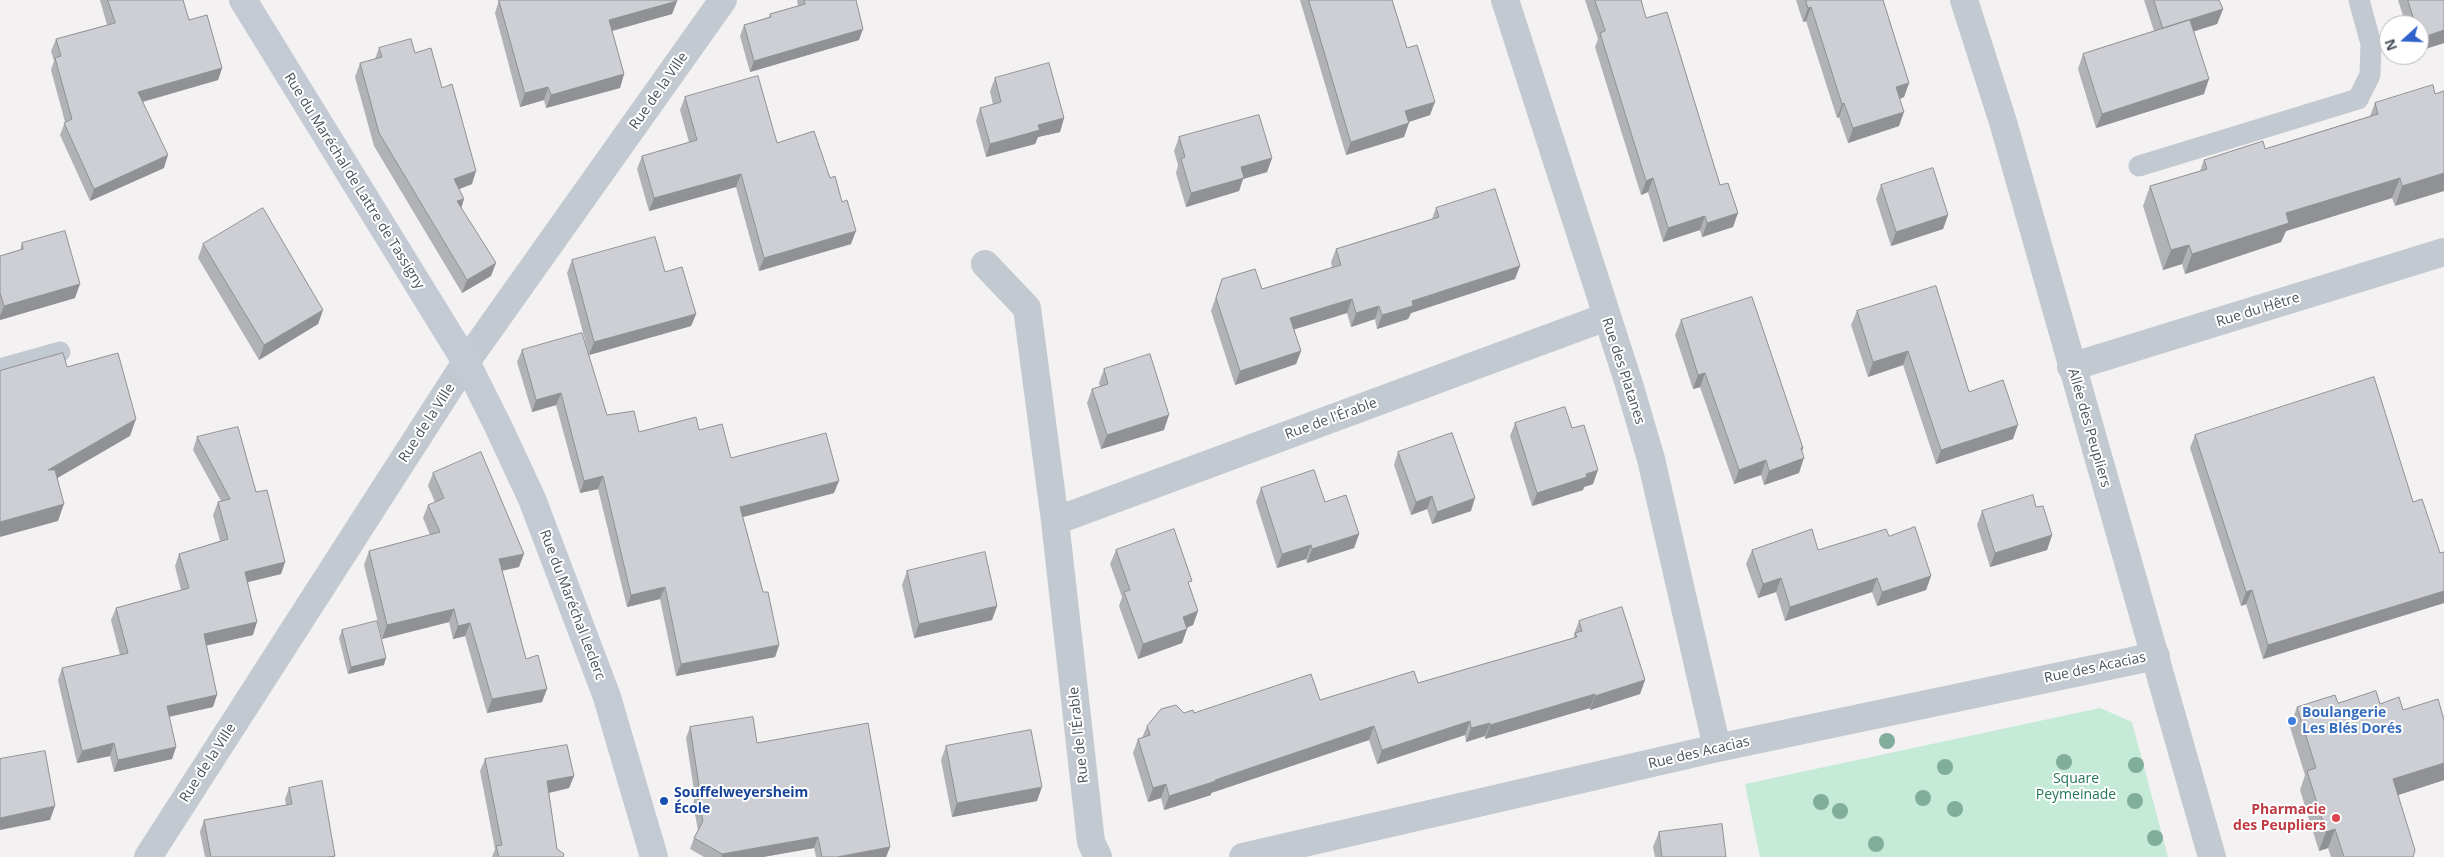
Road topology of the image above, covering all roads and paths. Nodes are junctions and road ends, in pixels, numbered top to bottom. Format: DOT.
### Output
graph roads {
  1 [pos="243,0"];
  2 [pos="723,0"];
  3 [pos="1505,0"];
  4 [pos="1964,0"];
  5 [pos="2359,0"];
  6 [pos="2139,166"];
  7 [pos="2444,252"];
  8 [pos="985,264"];
  9 [pos="1606,317"];
  10 [pos="60,352"];
  11 [pos="466,362"];
  12 [pos="2071,367"];
  13 [pos="0,370"];
  14 [pos="1055,521"];
  15 [pos="2156,656"];
  16 [pos="1717,748"];
  17 [pos="148,857"];
  18 [pos="654,857"];
  19 [pos="1098,857"];
  20 [pos="1243,857"];
  21 [pos="2212,857"];
  1 -- 11 [label="street, Rue du Maréchal de Lattre de Tassigny"];
  2 -- 11 [label="street, Rue de la Ville"];
  3 -- 9 [label="street, Rue des Platanes"];
  4 -- 12 [label="street, Allée des Peupliers"];
  5 -- 6 [label="lane"];
  7 -- 12 [label="street, Rue du Hêtre"];
  8 -- 14 [label="street, Rue de l'Érable"];
  9 -- 14 [label="street, Rue de l'Érable"];
  9 -- 16 [label="street, Rue des Platanes"];
  10 -- 13 [label="lane"];
  11 -- 17 [label="street, Rue de la Ville"];
  11 -- 18 [label="street, Rue du Maréchal Leclerc"];
  12 -- 15 [label="street, Allée des Peupliers"];
  14 -- 19 [label="street, Rue de l'Érable"];
  15 -- 16 [label="street, Rue des Acacias"];
  15 -- 21 [label="street, Allée des Peupliers"];
  16 -- 20 [label="street, Rue des Acacias"];
}
